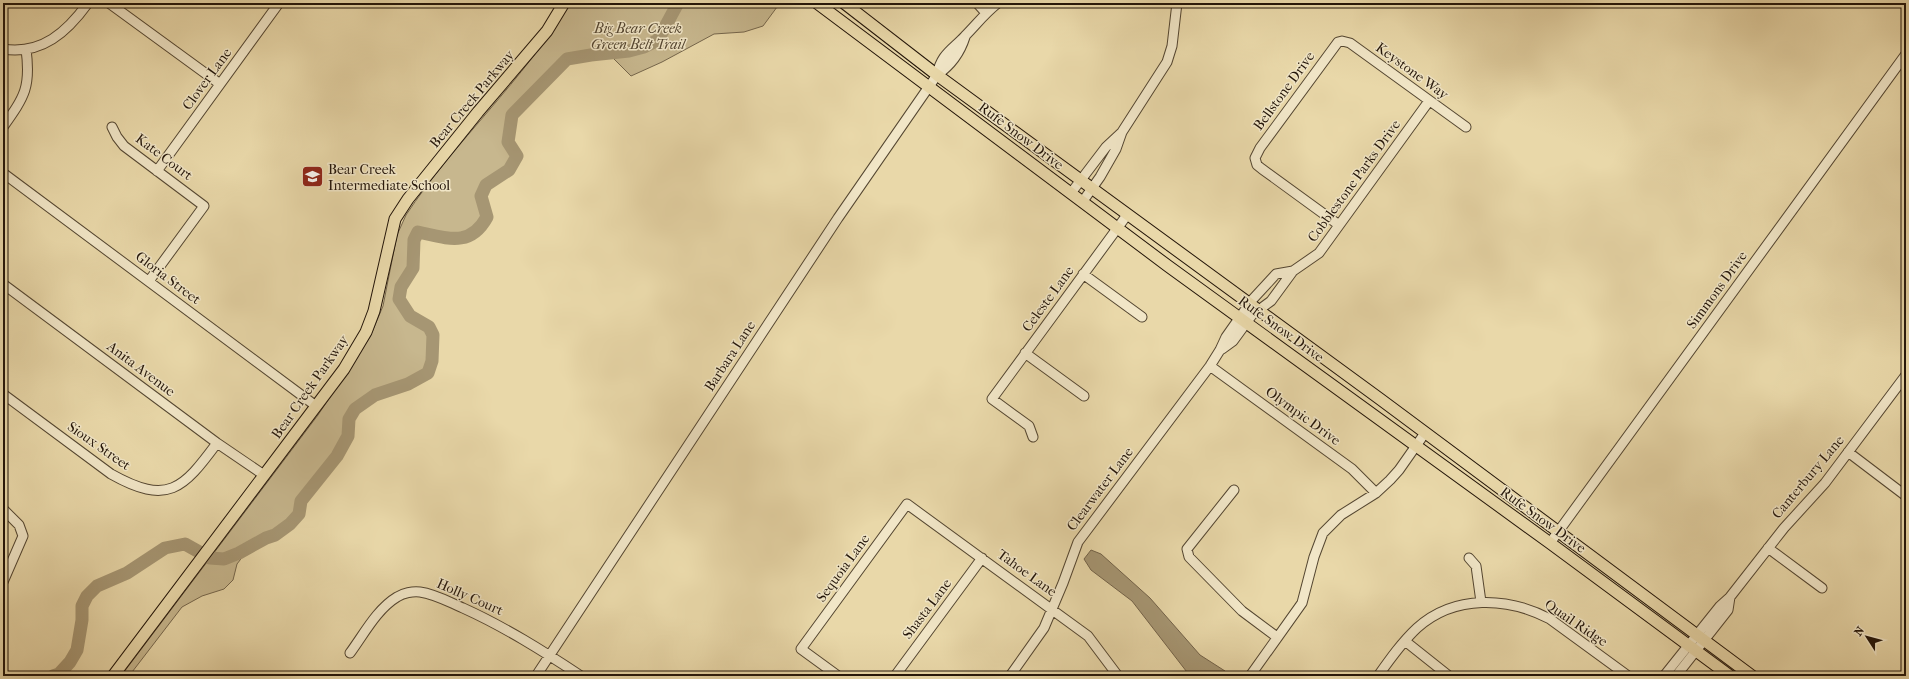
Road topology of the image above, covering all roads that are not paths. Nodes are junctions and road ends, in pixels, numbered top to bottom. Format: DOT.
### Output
graph roads {
  1 [pos="88,3"];
  2 [pos="109,3"];
  3 [pos="279,3"];
  4 [pos="564,3"];
  5 [pos="817,3"];
  6 [pos="844,3"];
  7 [pos="977,3"];
  8 [pos="998,3"];
  9 [pos="1177,3"];
  10 [pos="986,13"];
  11 [pos="1342,41"];
  12 [pos="3,49"];
  13 [pos="26,49"];
  14 [pos="1906,54"];
  15 [pos="936,75"];
  16 [pos="220,84"];
  17 [pos="929,86"];
  18 [pos="1429,101"];
  19 [pos="3,127"];
  20 [pos="112,127"];
  21 [pos="1466,127"];
  22 [pos="1122,132"];
  23 [pos="157,171"];
  24 [pos="3,173"];
  25 [pos="1080,181"];
  26 [pos="1091,189"];
  27 [pos="1072,193"];
  28 [pos="1083,201"];
  29 [pos="1127,215"];
  30 [pos="1339,225"];
  31 [pos="1117,228"];
  32 [pos="1293,271"];
  33 [pos="1083,274"];
  34 [pos="148,281"];
  35 [pos="3,284"];
  36 [pos="1248,313"];
  37 [pos="1142,317"];
  38 [pos="1025,353"];
  39 [pos="1210,366"];
  40 [pos="1906,375"];
  41 [pos="3,394"];
  42 [pos="1084,396"];
  43 [pos="316,406"];
  44 [pos="1425,432"];
  45 [pos="1033,437"];
  46 [pos="217,442"];
  47 [pos="1416,446"];
  48 [pos="1848,452"];
  49 [pos="264,475"];
  50 [pos="1234,490"];
  51 [pos="1376,493"];
  52 [pos="1906,496"];
  53 [pos="907,504"];
  54 [pos="3,509"];
  55 [pos="1558,531"];
  56 [pos="1550,543"];
  57 [pos="1768,548"];
  58 [pos="982,558"];
  59 [pos="1469,558"];
  60 [pos="3,582"];
  61 [pos="1822,588"];
  62 [pos="1481,602"];
  63 [pos="1052,609"];
  64 [pos="1277,637"];
  65 [pos="1405,641"];
  66 [pos="1696,642"];
  67 [pos="350,653"];
  68 [pos="550,655"];
  69 [pos="113,676"];
  70 [pos="536,676"];
  71 [pos="581,676"];
  72 [pos="838,676"];
  73 [pos="894,676"];
  74 [pos="1010,676"];
  75 [pos="1118,676"];
  76 [pos="1250,676"];
  77 [pos="1378,676"];
  78 [pos="1449,676"];
  79 [pos="1628,676"];
  80 [pos="1664,676"];
  81 [pos="1676,676"];
  82 [pos="1730,676"];
  83 [pos="1752,676"];
  1 -- 13 [label="street"];
  2 -- 16 [label="street"];
  3 -- 16 [label="street, Clover Lane"];
  4 -- 43 [label="main road, Bear Creek Parkway"];
  5 -- 17 [label="main road, Rufe Snow Drive"];
  6 -- 15 [label="main road, Rufe Snow Drive"];
  7 -- 10 [label="street"];
  8 -- 10 [label="street, Barbara Lane"];
  9 -- 22 [label="street"];
  10 -- 15 [label="street, Barbara Lane"];
  11 -- 18 [label="street, Keystone Way"];
  11 -- 30 [label="street, Bellstone Drive"];
  12 -- 13 [label="street"];
  13 -- 19 [label="street"];
  14 -- 55 [label="street, Simmons Drive"];
  15 -- 17 [label="street, Barbara Lane"];
  15 -- 25 [label="main road, Rufe Snow Drive"];
  16 -- 23 [label="street, Clover Lane"];
  17 -- 27 [label="main road, Rufe Snow Drive"];
  17 -- 68 [label="street, Barbara Lane"];
  18 -- 21 [label="street, Keystone Way"];
  18 -- 30 [label="street, Cobblestone Parks Drive"];
  20 -- 23 [label="street, Kate Court"];
  22 -- 25 [label="street"];
  22 -- 26 [label="street"];
  23 -- 34 [label="street, Kate Court"];
  24 -- 34 [label="street, Gloria Street"];
  25 -- 26 [label="main road, Rufe Snow Drive"];
  25 -- 27 [label="street"];
  26 -- 28 [label="street"];
  26 -- 29 [label="main road, Rufe Snow Drive"];
  27 -- 28 [label="main road, Rufe Snow Drive"];
  28 -- 31 [label="main road, Rufe Snow Drive"];
  29 -- 31 [label="street, Celeste Lane"];
  29 -- 36 [label="main road, Rufe Snow Drive"];
  30 -- 32 [label="street, Cobblestone Parks Drive"];
  31 -- 33 [label="street, Celeste Lane"];
  31 -- 36 [label="main road, Rufe Snow Drive"];
  32 -- 36 [label="street, Cobblestone Parks Drive"];
  32 -- 36 [label="street, Cobblestone Parks Drive"];
  33 -- 37 [label="street"];
  33 -- 38 [label="street, Celeste Lane"];
  34 -- 43 [label="street, Gloria Street"];
  35 -- 46 [label="street, Anita Avenue"];
  36 -- 39 [label="street, Clearwater Lane"];
  36 -- 44 [label="main road, Rufe Snow Drive"];
  36 -- 47 [label="main road, Rufe Snow Drive"];
  38 -- 42 [label="street"];
  38 -- 45 [label="street, Celeste Lane"];
  39 -- 51 [label="street, Olympic Drive"];
  39 -- 63 [label="street, Clearwater Lane"];
  40 -- 48 [label="street, Canterbury Lane"];
  41 -- 46 [label="street, Sioux Street"];
  43 -- 49 [label="main road, Bear Creek Parkway"];
  44 -- 47 [label="street"];
  44 -- 55 [label="main road, Rufe Snow Drive"];
  46 -- 49 [label="street, Anita Avenue"];
  47 -- 51 [label="street"];
  47 -- 56 [label="main road, Rufe Snow Drive"];
  48 -- 52 [label="street"];
  48 -- 57 [label="street, Canterbury Lane"];
  49 -- 69 [label="main road, Bear Creek Parkway"];
  50 -- 64 [label="street"];
  51 -- 64 [label="street"];
  53 -- 58 [label="street, Tahoe Lane"];
  53 -- 72 [label="street, Sequoia Lane"];
  54 -- 60 [label="street"];
  55 -- 56 [label="street, Simmons Drive"];
  55 -- 66 [label="main road, Rufe Snow Drive"];
  56 -- 66 [label="main road, Rufe Snow Drive"];
  57 -- 61 [label="street"];
  57 -- 66 [label="street, Canterbury Lane"];
  58 -- 63 [label="street, Tahoe Lane"];
  58 -- 73 [label="street, Shasta Lane"];
  59 -- 62 [label="street"];
  62 -- 65 [label="street, Quail Ridge"];
  62 -- 79 [label="street, Quail Ridge"];
  63 -- 74 [label="street, Clearwater Lane"];
  63 -- 75 [label="street, Tahoe Lane"];
  64 -- 76 [label="street"];
  65 -- 77 [label="street, Quail Ridge"];
  65 -- 78 [label="street"];
  66 -- 80 [label="street"];
  66 -- 81 [label="street"];
  66 -- 82 [label="main road, Rufe Snow Drive"];
  66 -- 83 [label="main road, Rufe Snow Drive"];
  67 -- 68 [label="street, Holly Court"];
  68 -- 70 [label="street, Barbara Lane"];
  68 -- 71 [label="street, Holly Court"];
}
